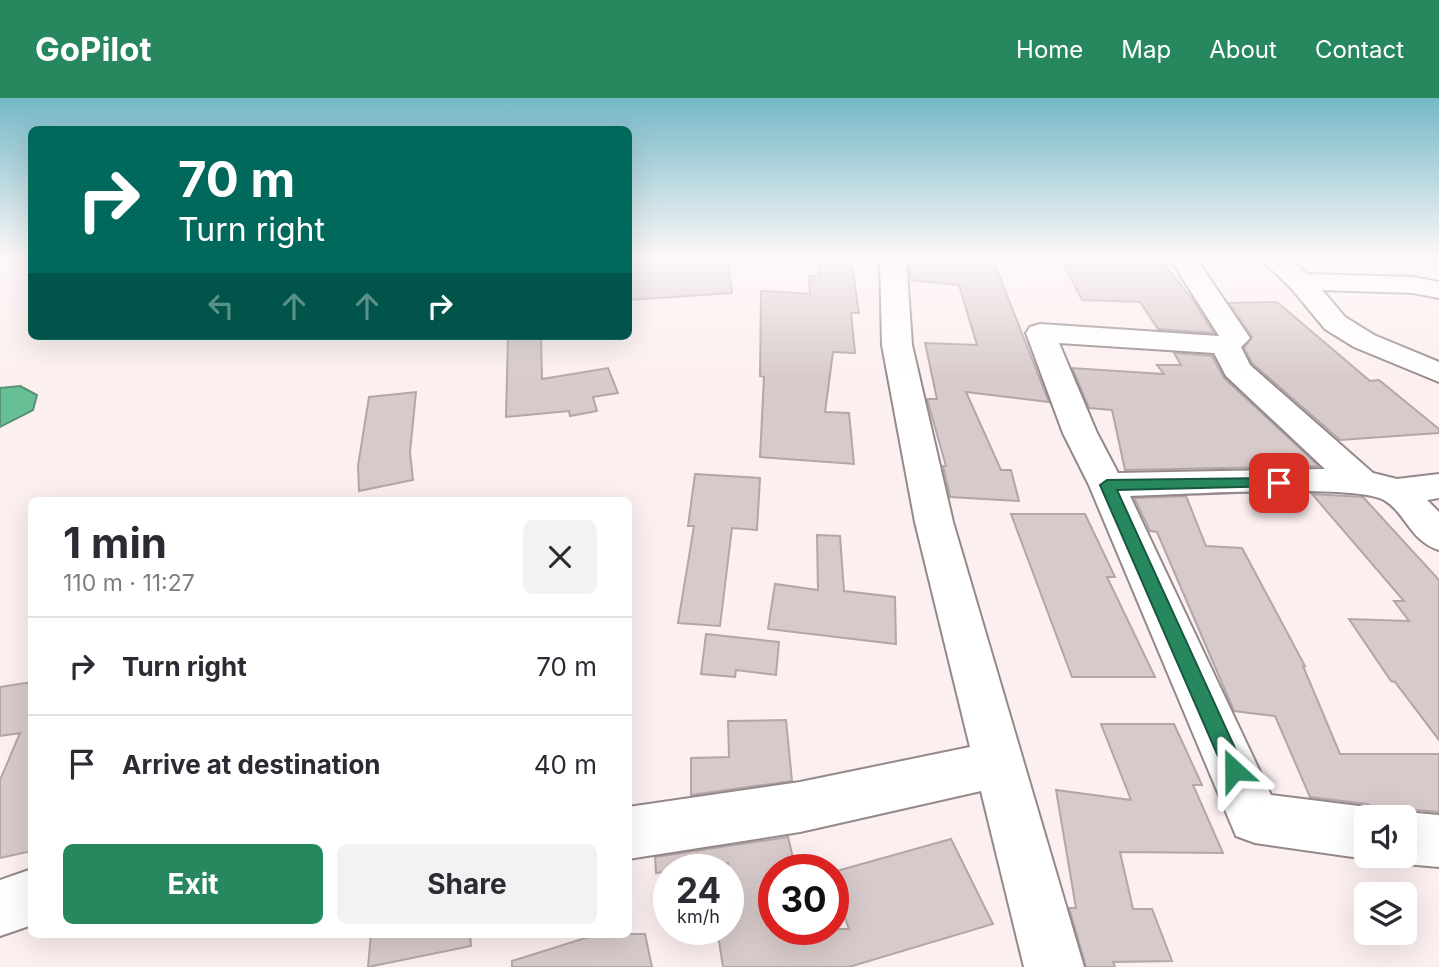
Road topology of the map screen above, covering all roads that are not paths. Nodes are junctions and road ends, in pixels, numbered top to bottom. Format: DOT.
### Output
graph roads {
  1 [pos="895,298"];
  2 [pos="1209,298"];
  3 [pos="1313,298"];
  4 [pos="1225,345"];
  5 [pos="1439,373"];
  6 [pos="1362,482"];
  7 [pos="1107,485"];
  8 [pos="1439,486"];
  9 [pos="1397,491"];
  10 [pos="1439,536"];
  11 [pos="999,764"];
  12 [pos="632,831"];
  13 [pos="1354,831"];
  14 [pos="1417,839"];
  15 [pos="1439,841"];
  16 [pos="28,898"];
  17 [pos="0,908"];
  18 [pos="1054,967"];
  1 -- 11 [label="street"];
  2 -- 4 [label="street"];
  3 -- 5 [label="street"];
  4 -- 6 [label="street"];
  4 -- 7 [label="street"];
  6 -- 7 [label="street"];
  6 -- 9 [label="street"];
  7 -- 13 [label="street"];
  8 -- 9 [label="street"];
  9 -- 10 [label="street"];
  11 -- 12 [label="street"];
  11 -- 18 [label="street"];
  14 -- 15 [label="street"];
  16 -- 17 [label="street"];
}
